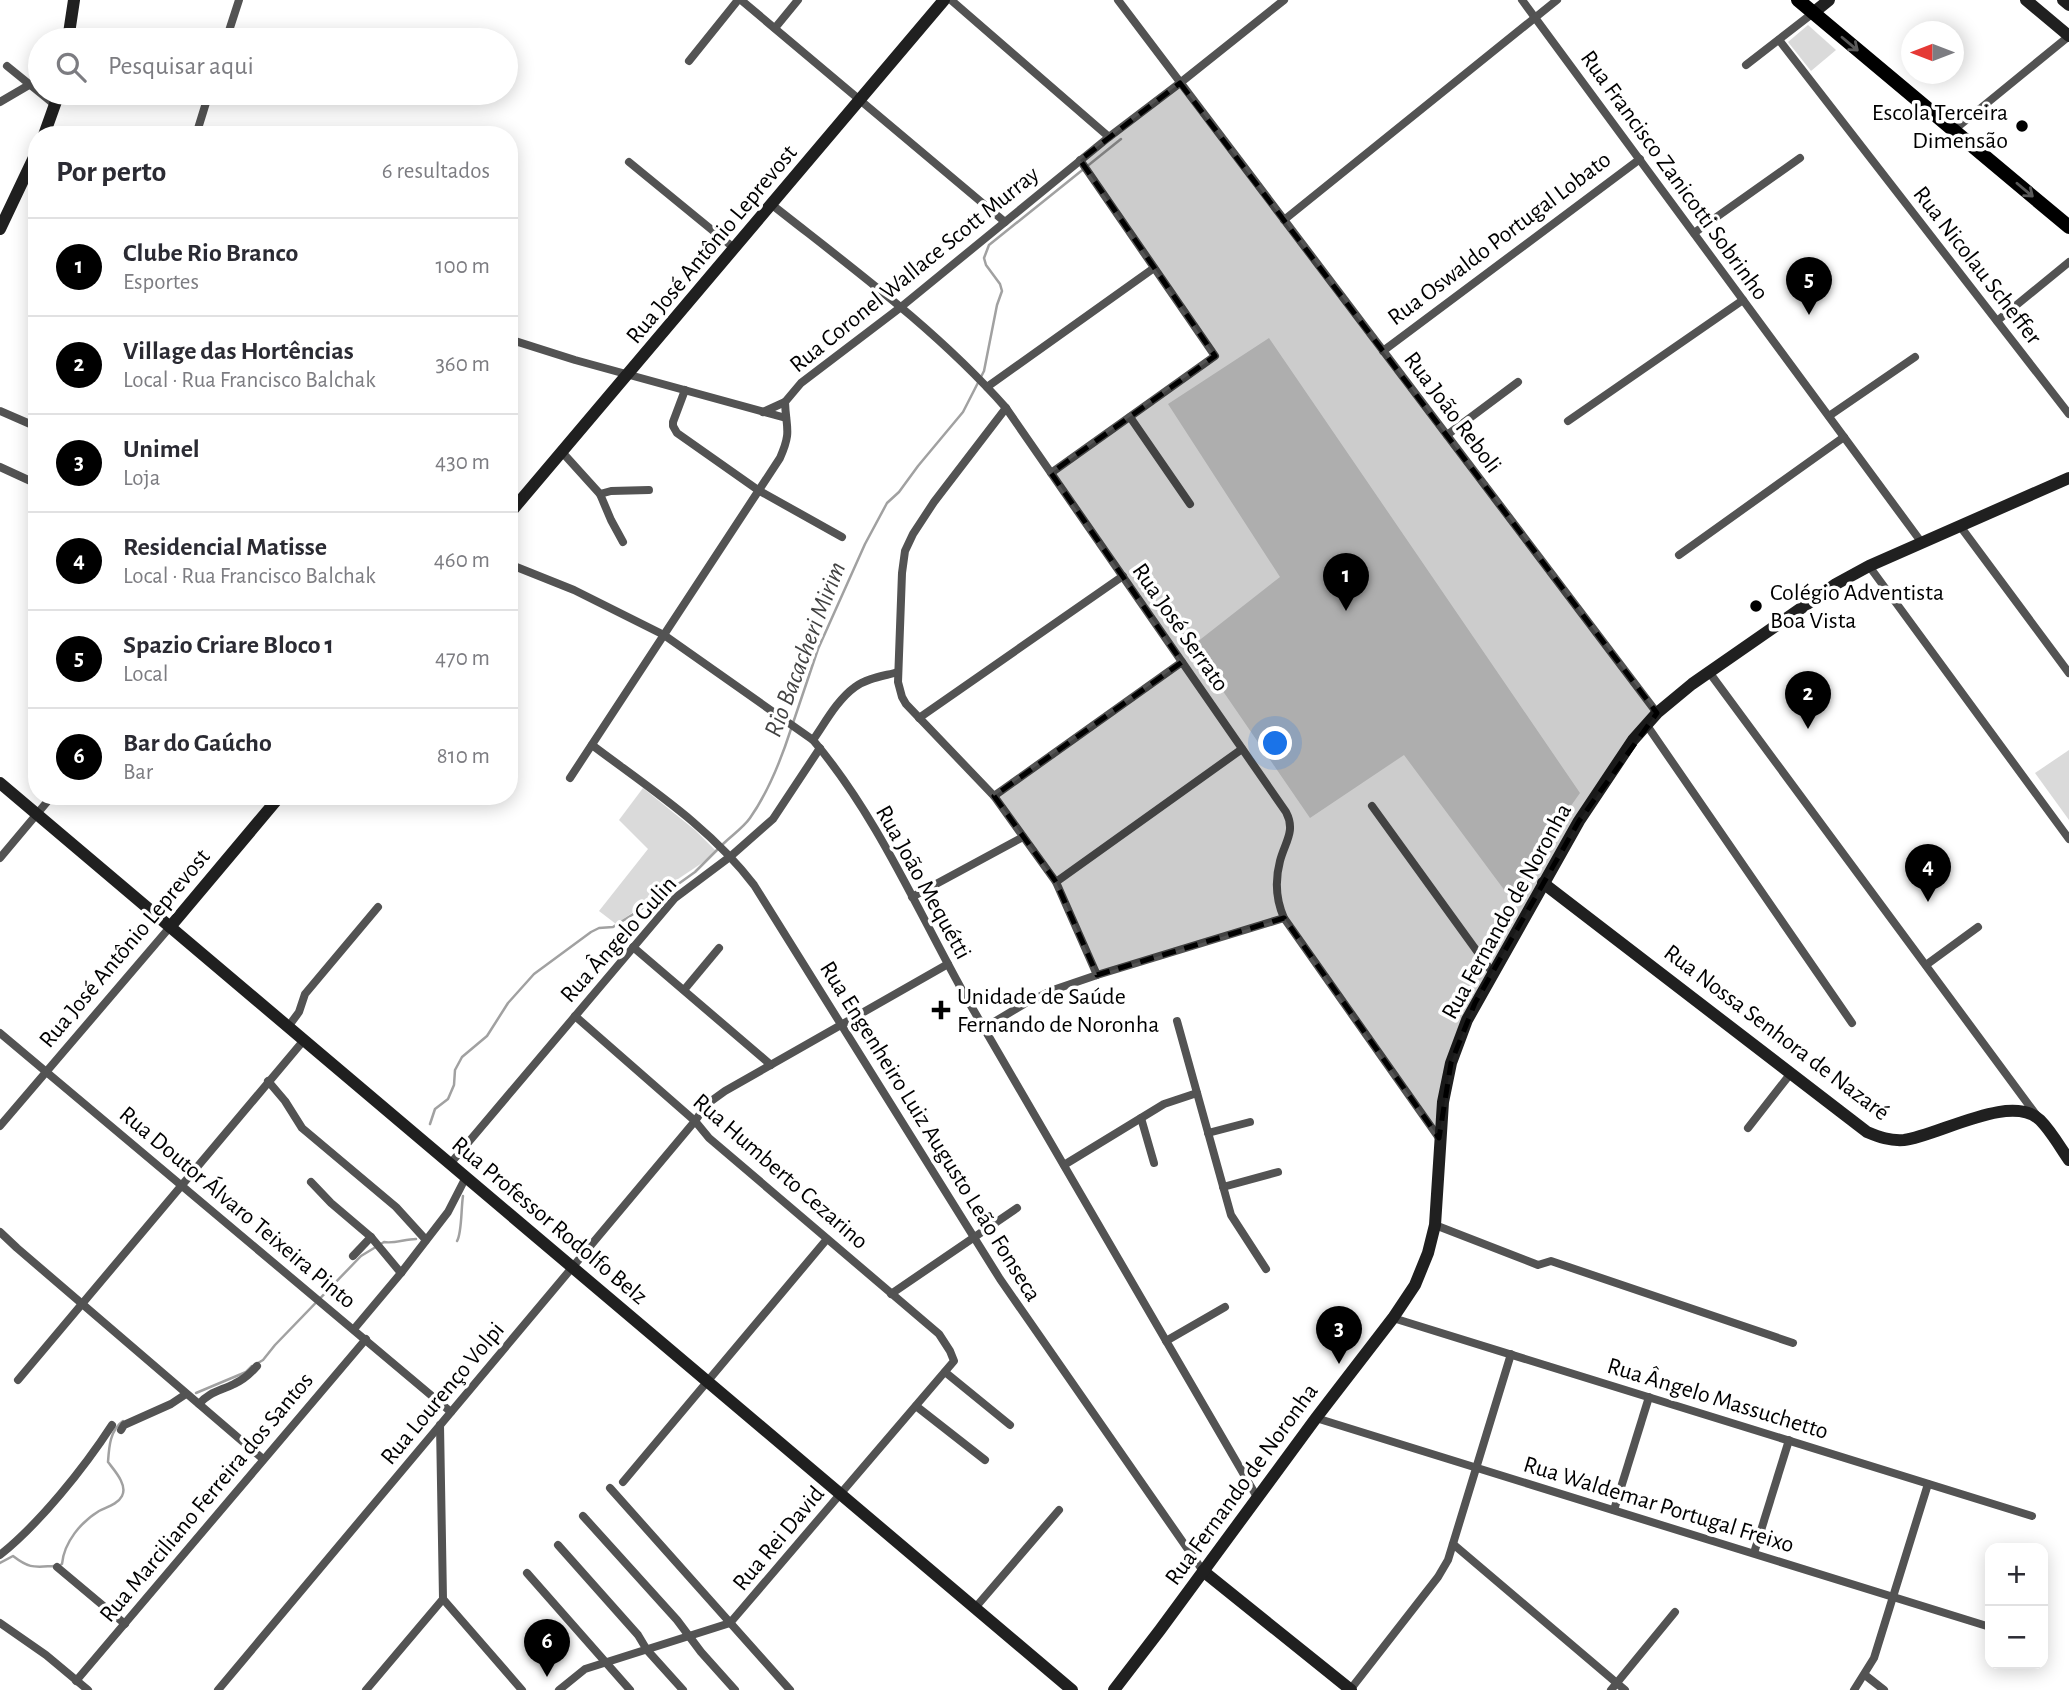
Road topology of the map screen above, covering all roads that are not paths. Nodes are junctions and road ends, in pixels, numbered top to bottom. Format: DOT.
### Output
graph roads {
  1 [pos="74,0"];
  2 [pos="239,0"];
  3 [pos="739,0"];
  4 [pos="799,0"];
  5 [pos="944,0"];
  6 [pos="951,0"];
  7 [pos="1118,0"];
  8 [pos="1284,0"];
  9 [pos="1522,0"];
  10 [pos="1557,0"];
  11 [pos="1798,0"];
  12 [pos="1829,0"];
  13 [pos="2026,0"];
  14 [pos="2063,0"];
  15 [pos="2069,5"];
  16 [pos="1813,13"];
  17 [pos="1535,18"];
  18 [pos="70,28"];
  19 [pos="230,28"];
  20 [pos="775,28"];
  21 [pos="2069,36"];
  22 [pos="1779,40"];
  23 [pos="689,61"];
  24 [pos="1746,65"];
  25 [pos="6,66"];
  26 [pos="1180,83"];
  27 [pos="28,84"];
  28 [pos="28,86"];
  29 [pos="860,100"];
  30 [pos="0,102"];
  31 [pos="55,105"];
  32 [pos="205,105"];
  33 [pos="47,126"];
  34 [pos="199,126"];
  35 [pos="1954,130"];
  36 [pos="1109,136"];
  37 [pos="1800,158"];
  38 [pos="1640,159"];
  39 [pos="1080,160"];
  40 [pos="629,162"];
  41 [pos="28,171"];
  42 [pos="771,204"];
  43 [pos="1284,220"];
  44 [pos="1005,222"];
  45 [pos="2069,227"];
  46 [pos="0,229"];
  47 [pos="1694,233"];
  48 [pos="734,248"];
  49 [pos="2069,262"];
  50 [pos="1154,268"];
  51 [pos="1743,300"];
  52 [pos="901,307"];
  53 [pos="1997,321"];
  54 [pos="518,342"];
  55 [pos="1383,351"];
  56 [pos="1914,357"];
  57 [pos="629,373"];
  58 [pos="1518,382"];
  59 [pos="982,383"];
  60 [pos="685,390"];
  61 [pos="785,402"];
  62 [pos="1006,408"];
  63 [pos="0,411"];
  64 [pos="762,412"];
  65 [pos="2069,414"];
  66 [pos="1829,416"];
  67 [pos="1130,417"];
  68 [pos="786,418"];
  69 [pos="1568,421"];
  70 [pos="28,423"];
  71 [pos="1447,435"];
  72 [pos="1844,437"];
  73 [pos="562,452"];
  74 [pos="0,467"];
  75 [pos="1051,473"];
  76 [pos="2069,478"];
  77 [pos="28,480"];
  78 [pos="649,490"];
  79 [pos="758,490"];
  80 [pos="600,494"];
  81 [pos="518,503"];
  82 [pos="1190,504"];
  83 [pos="1961,526"];
  84 [pos="842,537"];
  85 [pos="623,542"];
  86 [pos="1922,542"];
  87 [pos="1679,555"];
  88 [pos="1869,566"];
  89 [pos="518,568"];
  90 [pos="1123,576"];
  91 [pos="664,635"];
  92 [pos="1182,662"];
  93 [pos="898,672"];
  94 [pos="1709,672"];
  95 [pos="2069,673"];
  96 [pos="1657,713"];
  97 [pos="919,718"];
  98 [pos="1646,724"];
  99 [pos="813,740"];
  100 [pos="592,745"];
  101 [pos="820,748"];
  102 [pos="1242,749"];
  103 [pos="570,778"];
  104 [pos="0,783"];
  105 [pos="994,796"];
  106 [pos="44,805"];
  107 [pos="272,805"];
  108 [pos="1372,806"];
  109 [pos="37,814"];
  110 [pos="1023,837"];
  111 [pos="2069,839"];
  112 [pos="729,854"];
  113 [pos="0,858"];
  114 [pos="1056,882"];
  115 [pos="1543,883"];
  116 [pos="912,897"];
  117 [pos="378,907"];
  118 [pos="1284,918"];
  119 [pos="170,926"];
  120 [pos="1978,926"];
  121 [pos="633,947"];
  122 [pos="719,948"];
  123 [pos="948,964"];
  124 [pos="1926,965"];
  125 [pos="1492,972"];
  126 [pos="1097,975"];
  127 [pos="684,990"];
  128 [pos="575,1016"];
  129 [pos="1177,1021"];
  130 [pos="1852,1023"];
  131 [pos="842,1025"];
  132 [pos="288,1027"];
  133 [pos="984,1028"];
  134 [pos="0,1033"];
  135 [pos="304,1040"];
  136 [pos="771,1065"];
  137 [pos="46,1072"];
  138 [pos="1791,1073"];
  139 [pos="268,1082"];
  140 [pos="1197,1093"];
  141 [pos="1141,1118"];
  142 [pos="2039,1118"];
  143 [pos="695,1121"];
  144 [pos="1250,1122"];
  145 [pos="0,1126"];
  146 [pos="1748,1128"];
  147 [pos="1208,1133"];
  148 [pos="1439,1138"];
  149 [pos="2069,1160"];
  150 [pos="1154,1163"];
  151 [pos="450,1164"];
  152 [pos="1064,1166"];
  153 [pos="1278,1172"];
  154 [pos="466,1177"];
  155 [pos="311,1182"];
  156 [pos="181,1185"];
  157 [pos="1223,1187"];
  158 [pos="1017,1208"];
  159 [pos="1436,1225"];
  160 [pos="0,1232"];
  161 [pos="371,1237"];
  162 [pos="975,1237"];
  163 [pos="827,1238"];
  164 [pos="426,1240"];
  165 [pos="353,1256"];
  166 [pos="572,1267"];
  167 [pos="1266,1269"];
  168 [pos="401,1273"];
  169 [pos="891,1294"];
  170 [pos="82,1304"];
  171 [pos="1225,1307"];
  172 [pos="1393,1318"];
  173 [pos="354,1329"];
  174 [pos="366,1339"];
  175 [pos="1166,1341"];
  176 [pos="1793,1343"];
  177 [pos="1511,1354"];
  178 [pos="954,1361"];
  179 [pos="257,1366"];
  180 [pos="944,1372"];
  181 [pos="18,1380"];
  182 [pos="707,1381"];
  183 [pos="186,1394"];
  184 [pos="1649,1397"];
  185 [pos="199,1404"];
  186 [pos="916,1406"];
  187 [pos="451,1412"];
  188 [pos="1316,1418"];
  189 [pos="112,1425"];
  190 [pos="440,1425"];
  191 [pos="1010,1425"];
  192 [pos="121,1430"];
  193 [pos="1789,1440"];
  194 [pos="264,1460"];
  195 [pos="985,1460"];
  196 [pos="1476,1467"];
  197 [pos="623,1482"];
  198 [pos="1928,1484"];
  199 [pos="610,1488"];
  200 [pos="840,1494"];
  201 [pos="1257,1497"];
  202 [pos="1059,1510"];
  203 [pos="1614,1510"];
  204 [pos="583,1516"];
  205 [pos="2032,1516"];
  206 [pos="1452,1544"];
  207 [pos="558,1545"];
  208 [pos="1754,1553"];
  209 [pos="0,1555"];
  210 [pos="57,1567"];
  211 [pos="1203,1571"];
  212 [pos="527,1573"];
  213 [pos="1893,1597"];
  214 [pos="443,1600"];
  215 [pos="975,1608"];
  216 [pos="1675,1612"];
  217 [pos="0,1623"];
  218 [pos="125,1623"];
  219 [pos="730,1623"];
  220 [pos="1985,1625"];
  221 [pos="690,1636"];
  222 [pos="647,1650"];
  223 [pos="606,1663"];
  224 [pos="1865,1675"];
  225 [pos="76,1681"];
  226 [pos="1614,1686"];
  227 [pos="88,1690"];
  228 [pos="218,1690"];
  229 [pos="366,1690"];
  230 [pos="522,1690"];
  231 [pos="559,1690"];
  232 [pos="630,1690"];
  233 [pos="683,1690"];
  234 [pos="735,1690"];
  235 [pos="790,1690"];
  236 [pos="1072,1690"];
  237 [pos="1114,1690"];
  238 [pos="1350,1690"];
  239 [pos="1625,1690"];
  240 [pos="1854,1690"];
  241 [pos="1884,1690"];
  1 -- 18 [label="street"];
  2 -- 19 [label="street"];
  3 -- 20 [label="street"];
  3 -- 23 [label="street"];
  4 -- 20 [label="street"];
  5 -- 29 [label="street, Rua José Antônio Leprevost"];
  6 -- 36 [label="street"];
  7 -- 26 [label="street, Rua João Reboli"];
  8 -- 26 [label="street, Rua Coronel Wallace Scott Murray"];
  9 -- 17 [label="street, Rua Francisco Zanicotti Sobrinho"];
  10 -- 17 [label="street"];
  11 -- 16 [label="main road"];
  12 -- 16 [label="street"];
  13 -- 21 [label="street"];
  14 -- 15 [label="street"];
  16 -- 22 [label="street"];
  16 -- 35 [label="main road, one-way"];
  17 -- 38 [label="street, Rua Francisco Zanicotti Sobrinho"];
  17 -- 43 [label="street"];
  20 -- 29 [label="street"];
  21 -- 35 [label="street"];
  22 -- 24 [label="street"];
  22 -- 53 [label="street, Rua Nicolau Scheffer"];
  25 -- 27 [label="street"];
  26 -- 36 [label="street, Rua Coronel Wallace Scott Murray"];
  26 -- 43 [label="street, Rua João Reboli"];
  28 -- 30 [label="street"];
  29 -- 42 [label="street, Rua José Antônio Leprevost"];
  29 -- 44 [label="street"];
  31 -- 33 [label="street"];
  32 -- 34 [label="street"];
  35 -- 45 [label="main road, one-way"];
  36 -- 39 [label="street, Rua Coronel Wallace Scott Murray"];
  37 -- 47 [label="street"];
  38 -- 47 [label="street, Rua Francisco Zanicotti Sobrinho"];
  38 -- 55 [label="street, Rua Oswaldo Portugal Lobato"];
  39 -- 44 [label="street, Rua Coronel Wallace Scott Murray"];
  39 -- 50 [label="street"];
  40 -- 48 [label="street"];
  41 -- 46 [label="street"];
  42 -- 48 [label="street, Rua José Antônio Leprevost"];
  42 -- 52 [label="street, Rua José Serrato"];
  43 -- 55 [label="street, Rua João Reboli"];
  44 -- 52 [label="street, Rua Coronel Wallace Scott Murray"];
  47 -- 51 [label="street, Rua Francisco Zanicotti Sobrinho"];
  48 -- 57 [label="street, Rua José Antônio Leprevost"];
  49 -- 53 [label="street"];
  50 -- 59 [label="street"];
  50 -- 67 [label="street"];
  51 -- 66 [label="street, Rua Francisco Zanicotti Sobrinho"];
  51 -- 69 [label="street"];
  52 -- 59 [label="street, Rua José Serrato"];
  52 -- 61 [label="street, Rua Coronel Wallace Scott Murray"];
  53 -- 65 [label="street, Rua Nicolau Scheffer"];
  54 -- 57 [label="street"];
  55 -- 71 [label="street, Rua João Reboli"];
  56 -- 66 [label="street"];
  57 -- 60 [label="street"];
  57 -- 73 [label="street, Rua José Antônio Leprevost"];
  58 -- 71 [label="street"];
  59 -- 62 [label="street, Rua José Serrato"];
  60 -- 64 [label="street"];
  60 -- 79 [label="street"];
  61 -- 64 [label="street"];
  61 -- 68 [label="street, Rua Coronel Wallace Scott Murray"];
  62 -- 75 [label="street, Rua José Serrato"];
  62 -- 93 [label="street"];
  63 -- 70 [label="street"];
  64 -- 68 [label="street"];
  66 -- 72 [label="street, Rua Francisco Zanicotti Sobrinho"];
  67 -- 75 [label="street"];
  67 -- 82 [label="street"];
  68 -- 79 [label="street, Rua Coronel Wallace Scott Murray"];
  71 -- 96 [label="street, Rua João Reboli"];
  72 -- 86 [label="street, Rua Francisco Zanicotti Sobrinho"];
  72 -- 87 [label="street"];
  73 -- 80 [label="street"];
  73 -- 81 [label="street, Rua José Antônio Leprevost"];
  74 -- 77 [label="street"];
  75 -- 90 [label="street, Rua José Serrato"];
  76 -- 83 [label="street, Rua Fernando de Noronha"];
  78 -- 80 [label="street"];
  79 -- 84 [label="street"];
  79 -- 91 [label="street, Rua Coronel Wallace Scott Murray"];
  80 -- 85 [label="street"];
  83 -- 86 [label="street, Rua Fernando de Noronha"];
  83 -- 95 [label="street"];
  86 -- 88 [label="street, Rua Fernando de Noronha"];
  88 -- 94 [label="street, Rua Fernando de Noronha"];
  88 -- 111 [label="street"];
  89 -- 91 [label="street, Rua João Mequétti"];
  90 -- 92 [label="street, Rua José Serrato"];
  90 -- 97 [label="street"];
  91 -- 99 [label="street, Rua João Mequétti"];
  91 -- 100 [label="street, Rua Coronel Wallace Scott Murray"];
  92 -- 102 [label="street, Rua José Serrato"];
  92 -- 105 [label="street"];
  93 -- 97 [label="street"];
  93 -- 99 [label="street"];
  94 -- 96 [label="street, Rua Fernando de Noronha"];
  94 -- 124 [label="street"];
  96 -- 98 [label="street, Rua Fernando de Noronha"];
  97 -- 105 [label="street"];
  98 -- 115 [label="street, Rua Fernando de Noronha"];
  98 -- 130 [label="street"];
  99 -- 101 [label="street, Rua João Mequétti"];
  100 -- 103 [label="street, Rua Coronel Wallace Scott Murray"];
  100 -- 112 [label="street, Rua Engenheiro Luiz Augusto Leão Fonseca"];
  101 -- 112 [label="street, Rua Ângelo Gulin"];
  101 -- 116 [label="street, Rua João Mequétti"];
  102 -- 114 [label="street"];
  102 -- 118 [label="street, Rua José Serrato"];
  104 -- 109 [label="street, Rua Professor Rodolfo Belz"];
  105 -- 110 [label="street"];
  106 -- 109 [label="street"];
  107 -- 119 [label="street, Rua José Antônio Leprevost"];
  108 -- 125 [label="street"];
  109 -- 113 [label="street"];
  109 -- 119 [label="street, Rua Professor Rodolfo Belz"];
  110 -- 114 [label="street"];
  110 -- 116 [label="street"];
  112 -- 121 [label="street, Rua Ângelo Gulin"];
  112 -- 131 [label="street, Rua Engenheiro Luiz Augusto Leão Fonseca"];
  114 -- 126 [label="street"];
  115 -- 125 [label="street, Rua Fernando de Noronha"];
  115 -- 138 [label="street, Rua Nossa Senhora de Nazaré"];
  116 -- 123 [label="street, Rua João Mequétti"];
  117 -- 132 [label="street"];
  118 -- 126 [label="street"];
  118 -- 148 [label="street, Rua José Serrato"];
  119 -- 132 [label="street, Rua Professor Rodolfo Belz"];
  119 -- 137 [label="street, Rua José Antônio Leprevost"];
  120 -- 124 [label="street"];
  121 -- 127 [label="street"];
  121 -- 128 [label="street, Rua Ângelo Gulin"];
  122 -- 127 [label="street"];
  123 -- 131 [label="street, Rua Lourenço Volpi"];
  123 -- 133 [label="street, Rua João Mequétti"];
  124 -- 142 [label="street"];
  125 -- 148 [label="street, Rua Fernando de Noronha"];
  126 -- 133 [label="street"];
  127 -- 136 [label="street"];
  128 -- 143 [label="street, Rua Humberto Cezarino"];
  128 -- 151 [label="street, Rua Ângelo Gulin"];
  129 -- 140 [label="street"];
  131 -- 136 [label="street, Rua Lourenço Volpi"];
  131 -- 162 [label="street, Rua Engenheiro Luiz Augusto Leão Fonseca"];
  132 -- 135 [label="street, Rua Professor Rodolfo Belz"];
  133 -- 152 [label="street, Rua João Mequétti"];
  134 -- 137 [label="street, Rua Doutor Álvaro Teixeira Pinto"];
  135 -- 139 [label="street"];
  135 -- 151 [label="street, Rua Professor Rodolfo Belz"];
  136 -- 143 [label="street, Rua Lourenço Volpi"];
  137 -- 145 [label="street, Rua José Antônio Leprevost"];
  137 -- 156 [label="street, Rua Doutor Álvaro Teixeira Pinto"];
  138 -- 142 [label="street, Rua Nossa Senhora de Nazaré"];
  138 -- 146 [label="street"];
  139 -- 156 [label="street"];
  139 -- 164 [label="street"];
  140 -- 141 [label="street"];
  140 -- 147 [label="street"];
  141 -- 150 [label="street"];
  141 -- 152 [label="street"];
  142 -- 149 [label="street"];
  143 -- 163 [label="street, Rua Humberto Cezarino"];
  143 -- 166 [label="street, Rua Lourenço Volpi"];
  144 -- 147 [label="street"];
  147 -- 157 [label="street"];
  148 -- 159 [label="street, Rua Fernando de Noronha"];
  151 -- 154 [label="street, Rua Professor Rodolfo Belz"];
  152 -- 175 [label="street, Rua João Mequétti"];
  153 -- 157 [label="street"];
  154 -- 164 [label="street"];
  154 -- 166 [label="street, Rua Professor Rodolfo Belz"];
  155 -- 161 [label="street"];
  156 -- 170 [label="street"];
  156 -- 173 [label="street, Rua Doutor Álvaro Teixeira Pinto"];
  157 -- 167 [label="street"];
  158 -- 162 [label="street"];
  159 -- 172 [label="street, Rua Fernando de Noronha"];
  159 -- 176 [label="street"];
  160 -- 170 [label="street"];
  161 -- 165 [label="street"];
  161 -- 168 [label="street"];
  162 -- 169 [label="street"];
  162 -- 211 [label="street, Rua Engenheiro Luiz Augusto Leão Fonseca"];
  163 -- 169 [label="street, Rua Humberto Cezarino"];
  163 -- 182 [label="street"];
  164 -- 168 [label="street"];
  166 -- 182 [label="street, Rua Professor Rodolfo Belz"];
  166 -- 187 [label="street, Rua Lourenço Volpi"];
  168 -- 173 [label="street"];
  169 -- 178 [label="street, Rua Humberto Cezarino"];
  170 -- 181 [label="street"];
  170 -- 183 [label="street"];
  171 -- 175 [label="street"];
  172 -- 177 [label="street, Rua Ângelo Massuchetto"];
  172 -- 188 [label="street, Rua Fernando de Noronha"];
  173 -- 174 [label="street, Rua Doutor Álvaro Teixeira Pinto"];
  174 -- 187 [label="street, Rua Doutor Álvaro Teixeira Pinto"];
  174 -- 194 [label="street, Rua Marciliano Ferreira dos Santos"];
  175 -- 201 [label="street, Rua João Mequétti"];
  177 -- 184 [label="street, Rua Ângelo Massuchetto"];
  177 -- 196 [label="street"];
  178 -- 180 [label="street, Rua Rei David"];
  179 -- 185 [label="street"];
  180 -- 186 [label="street, Rua Rei David"];
  180 -- 191 [label="street"];
  182 -- 197 [label="street"];
  182 -- 200 [label="street, Rua Professor Rodolfo Belz"];
  183 -- 185 [label="street"];
  183 -- 192 [label="street"];
  184 -- 193 [label="street, Rua Ângelo Massuchetto"];
  184 -- 203 [label="street"];
  185 -- 194 [label="street"];
  186 -- 195 [label="street"];
  186 -- 200 [label="street, Rua Rei David"];
  187 -- 190 [label="street, Rua Lourenço Volpi"];
  188 -- 196 [label="street, Rua Waldemar Portugal Freixo"];
  188 -- 201 [label="street, Rua Fernando de Noronha"];
  189 -- 209 [label="street"];
  190 -- 214 [label="street"];
  190 -- 228 [label="street, Rua Lourenço Volpi"];
  193 -- 198 [label="street, Rua Ângelo Massuchetto"];
  193 -- 208 [label="street"];
  194 -- 218 [label="street, Rua Marciliano Ferreira dos Santos"];
  196 -- 203 [label="street, Rua Waldemar Portugal Freixo"];
  196 -- 206 [label="street"];
  198 -- 205 [label="street, Rua Ângelo Massuchetto"];
  198 -- 213 [label="street"];
  199 -- 219 [label="street"];
  200 -- 215 [label="street, Rua Professor Rodolfo Belz"];
  200 -- 219 [label="street, Rua Rei David"];
  201 -- 211 [label="street, Rua Fernando de Noronha"];
  202 -- 215 [label="street"];
  203 -- 208 [label="street, Rua Waldemar Portugal Freixo"];
  204 -- 221 [label="street"];
  206 -- 226 [label="street"];
  206 -- 238 [label="street"];
  207 -- 222 [label="street"];
  208 -- 213 [label="street, Rua Waldemar Portugal Freixo"];
  210 -- 218 [label="street"];
  211 -- 237 [label="street, Rua Fernando de Noronha"];
  211 -- 238 [label="street"];
  212 -- 223 [label="street"];
  213 -- 220 [label="street, Rua Waldemar Portugal Freixo"];
  213 -- 224 [label="street"];
  214 -- 229 [label="street"];
  214 -- 230 [label="street"];
  215 -- 236 [label="street, Rua Professor Rodolfo Belz"];
  216 -- 226 [label="street"];
  217 -- 225 [label="street"];
  218 -- 225 [label="street, Rua Marciliano Ferreira dos Santos"];
  219 -- 221 [label="street, Rua Rei David"];
  219 -- 235 [label="street"];
  221 -- 222 [label="street, Rua Rei David"];
  221 -- 234 [label="street"];
  222 -- 223 [label="street, Rua Rei David"];
  222 -- 233 [label="street"];
  223 -- 231 [label="street, Rua Rei David"];
  223 -- 232 [label="street"];
  224 -- 240 [label="street"];
  224 -- 241 [label="street"];
  225 -- 227 [label="street"];
  226 -- 239 [label="street"];
}
